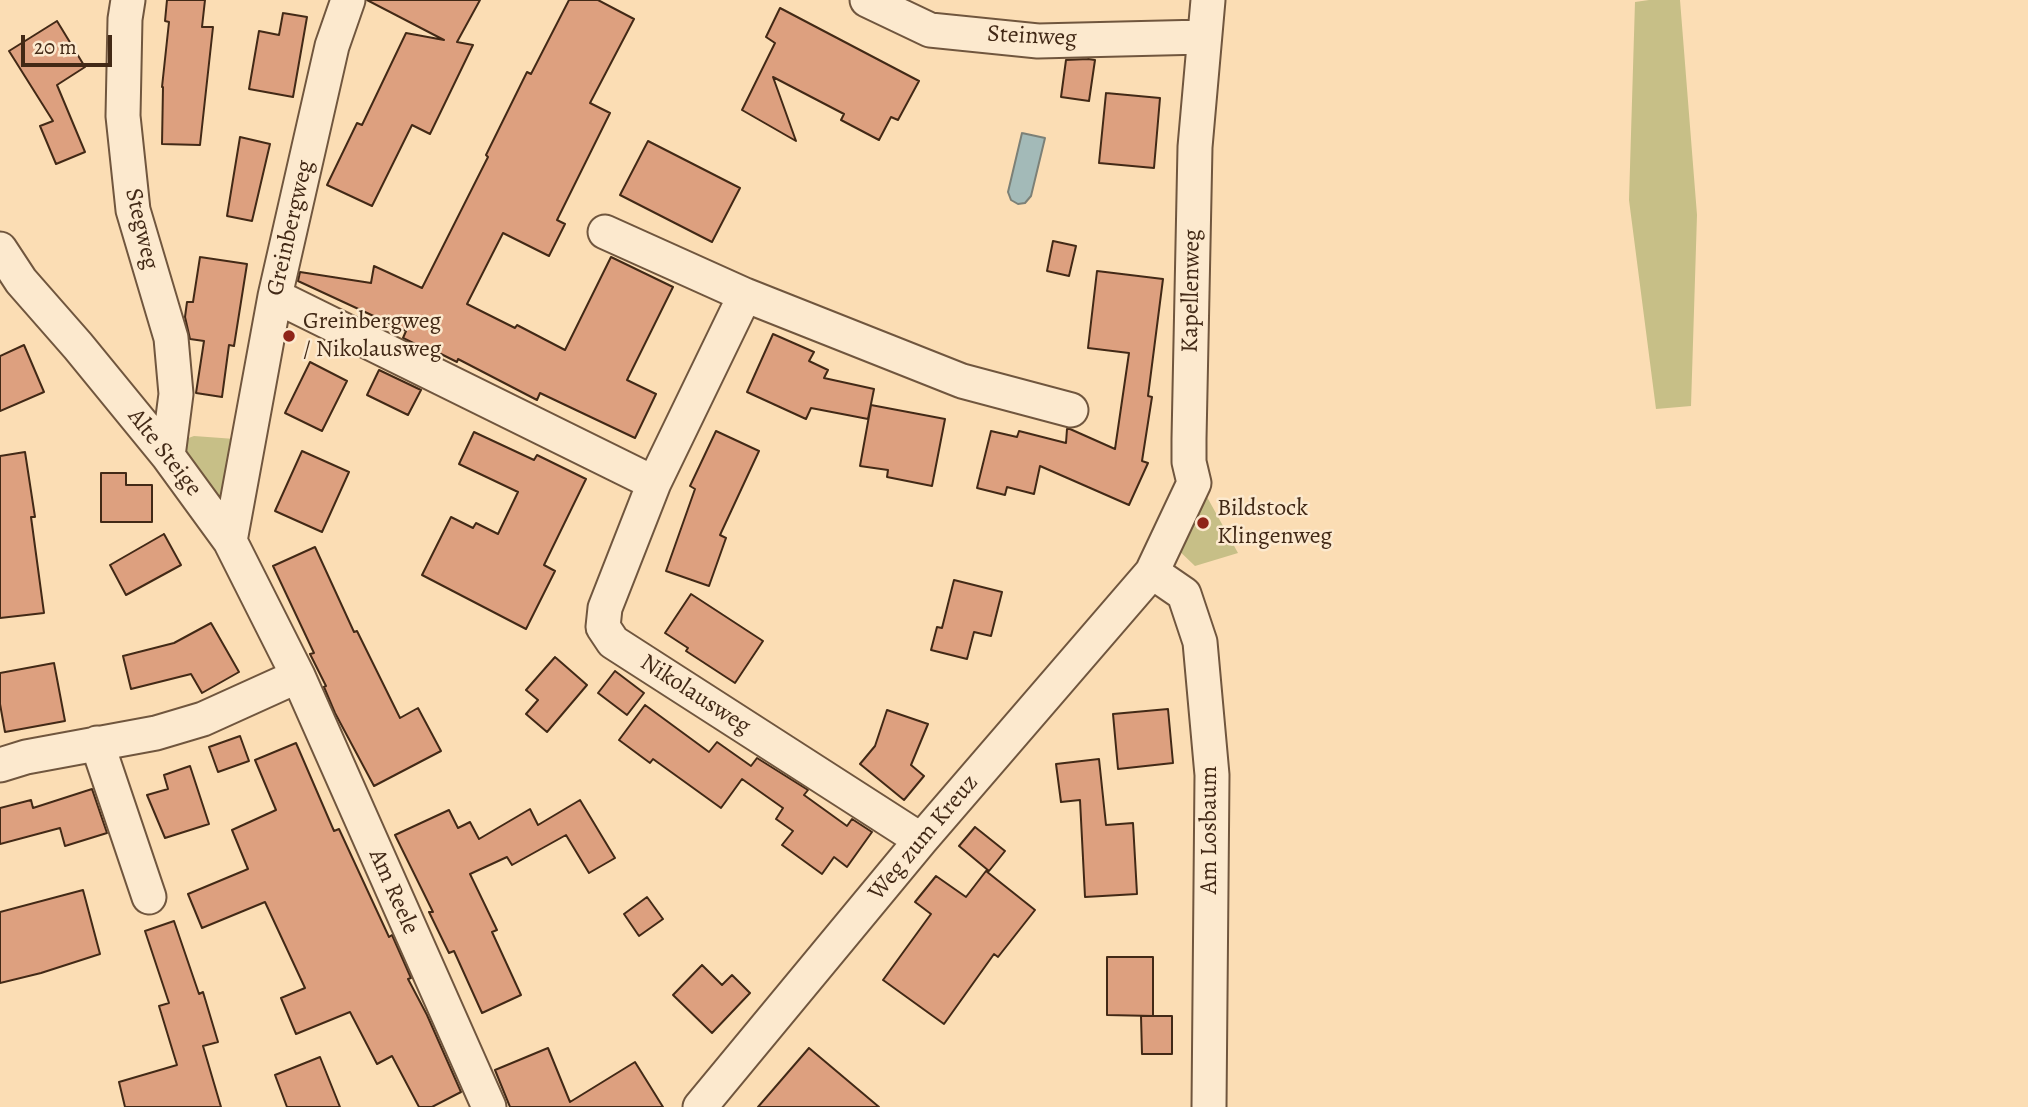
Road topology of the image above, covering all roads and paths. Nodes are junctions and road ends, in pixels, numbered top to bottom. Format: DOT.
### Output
graph roads {
  1 [pos="128,0"];
  2 [pos="348,0"];
  3 [pos="867,0"];
  4 [pos="1208,0"];
  5 [pos="1204,37"];
  6 [pos="605,232"];
  7 [pos="0,249"];
  8 [pos="746,295"];
  9 [pos="275,296"];
  10 [pos="1071,410"];
  11 [pos="169,456"];
  12 [pos="654,483"];
  13 [pos="230,541"];
  14 [pos="1152,572"];
  15 [pos="298,676"];
  16 [pos="97,743"];
  17 [pos="0,765"];
  18 [pos="921,841"];
  19 [pos="149,897"];
  20 [pos="489,1107"];
  21 [pos="699,1107"];
  22 [pos="1209,1107"];
  1 -- 11 [label="street, Stegweg"];
  2 -- 9 [label="street, Greinbergweg"];
  3 -- 5 [label="street, Steinweg"];
  4 -- 5 [label="street, Kapellenweg"];
  5 -- 14 [label="street, Kapellenweg"];
  6 -- 8 [label="street"];
  7 -- 11 [label="street, Alte Steige"];
  8 -- 10 [label="street"];
  8 -- 12 [label="street, Nikolausweg"];
  9 -- 12 [label="street"];
  9 -- 13 [label="street, Greinbergweg"];
  11 -- 13 [label="street, Alte Steige"];
  12 -- 18 [label="street, Nikolausweg"];
  13 -- 15 [label="street, Alte Steige"];
  14 -- 18 [label="street, Weg zum Kreuz"];
  14 -- 22 [label="street, Am Losbaum"];
  15 -- 16 [label="street"];
  15 -- 20 [label="street, Am Reele"];
  16 -- 17 [label="street"];
  16 -- 19 [label="street"];
  18 -- 21 [label="street, Weg zum Kreuz"];
}
